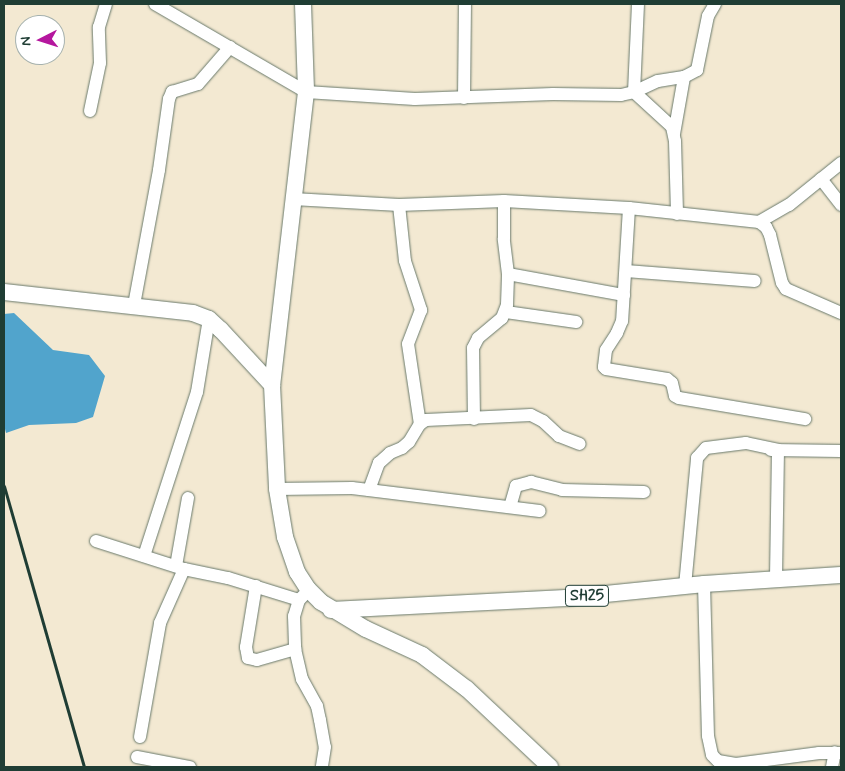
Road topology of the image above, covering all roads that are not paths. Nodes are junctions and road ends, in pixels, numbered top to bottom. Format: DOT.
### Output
graph roads {
  1 [pos="106,4"];
  2 [pos="155,4"];
  3 [pos="303,4"];
  4 [pos="465,4"];
  5 [pos="638,4"];
  6 [pos="715,4"];
  7 [pos="230,48"];
  8 [pos="684,77"];
  9 [pos="306,92"];
  10 [pos="634,92"];
  11 [pos="464,98"];
  12 [pos="90,111"];
  13 [pos="674,134"];
  14 [pos="841,163"];
  15 [pos="821,179"];
  16 [pos="293,199"];
  17 [pos="504,201"];
  18 [pos="399,205"];
  19 [pos="841,205"];
  20 [pos="629,208"];
  21 [pos="677,214"];
  22 [pos="759,222"];
  23 [pos="626,271"];
  24 [pos="508,274"];
  25 [pos="756,281"];
  26 [pos="4,292"];
  27 [pos="624,295"];
  28 [pos="134,305"];
  29 [pos="506,312"];
  30 [pos="841,313"];
  31 [pos="209,319"];
  32 [pos="576,322"];
  33 [pos="272,385"];
  34 [pos="474,419"];
  35 [pos="805,419"];
  36 [pos="420,424"];
  37 [pos="580,444"];
  38 [pos="760,450"];
  39 [pos="778,450"];
  40 [pos="841,451"];
  41 [pos="277,489"];
  42 [pos="369,490"];
  43 [pos="644,492"];
  44 [pos="188,498"];
  45 [pos="510,507"];
  46 [pos="540,510"];
  47 [pos="96,540"];
  48 [pos="144,556"];
  49 [pos="180,567"];
  50 [pos="841,575"];
  51 [pos="776,580"];
  52 [pos="704,584"];
  53 [pos="256,586"];
  54 [pos="685,586"];
  55 [pos="304,595"];
  56 [pos="332,610"];
  57 [pos="294,649"];
  58 [pos="140,737"];
  59 [pos="838,752"];
  60 [pos="137,757"];
  61 [pos="190,767"];
  62 [pos="322,767"];
  63 [pos="550,767"];
  64 [pos="832,767"];
  1 -- 12 [label="street"];
  2 -- 7 [label="street"];
  3 -- 9 [label="main road"];
  4 -- 11 [label="street"];
  5 -- 10 [label="street"];
  6 -- 8 [label="street"];
  7 -- 9 [label="street"];
  7 -- 28 [label="street"];
  8 -- 10 [label="street"];
  8 -- 13 [label="street"];
  9 -- 11 [label="street"];
  9 -- 16 [label="main road"];
  10 -- 11 [label="street"];
  10 -- 13 [label="street"];
  13 -- 21 [label="street"];
  14 -- 15 [label="street"];
  15 -- 19 [label="street"];
  15 -- 22 [label="street"];
  16 -- 18 [label="street"];
  16 -- 33 [label="main road"];
  17 -- 18 [label="street"];
  17 -- 20 [label="street"];
  17 -- 24 [label="street"];
  18 -- 36 [label="street"];
  20 -- 21 [label="street"];
  20 -- 23 [label="street"];
  21 -- 22 [label="street"];
  22 -- 30 [label="street"];
  23 -- 25 [label="street"];
  23 -- 27 [label="street"];
  24 -- 27 [label="street"];
  24 -- 29 [label="street"];
  26 -- 28 [label="main road"];
  27 -- 35 [label="street"];
  28 -- 31 [label="main road"];
  29 -- 32 [label="street"];
  29 -- 34 [label="street"];
  31 -- 33 [label="main road"];
  31 -- 48 [label="street"];
  33 -- 41 [label="main road"];
  34 -- 36 [label="street"];
  34 -- 37 [label="street"];
  36 -- 42 [label="street"];
  38 -- 39 [label="street"];
  39 -- 40 [label="street"];
  39 -- 51 [label="street"];
  39 -- 54 [label="street"];
  41 -- 42 [label="street"];
  41 -- 55 [label="main road"];
  42 -- 45 [label="street"];
  43 -- 45 [label="street"];
  44 -- 49 [label="street"];
  45 -- 46 [label="street"];
  47 -- 48 [label="street"];
  48 -- 49 [label="street"];
  49 -- 53 [label="street"];
  49 -- 58 [label="street"];
  50 -- 51 [label="main road, SH25"];
  51 -- 52 [label="main road, SH25"];
  52 -- 54 [label="main road, SH25"];
  52 -- 59 [label="street"];
  53 -- 55 [label="street"];
  53 -- 57 [label="street"];
  54 -- 56 [label="main road, SH25"];
  55 -- 56 [label="main road"];
  55 -- 57 [label="street"];
  56 -- 63 [label="main road"];
  57 -- 62 [label="street"];
  59 -- 64 [label="street"];
  60 -- 61 [label="street"];
}
